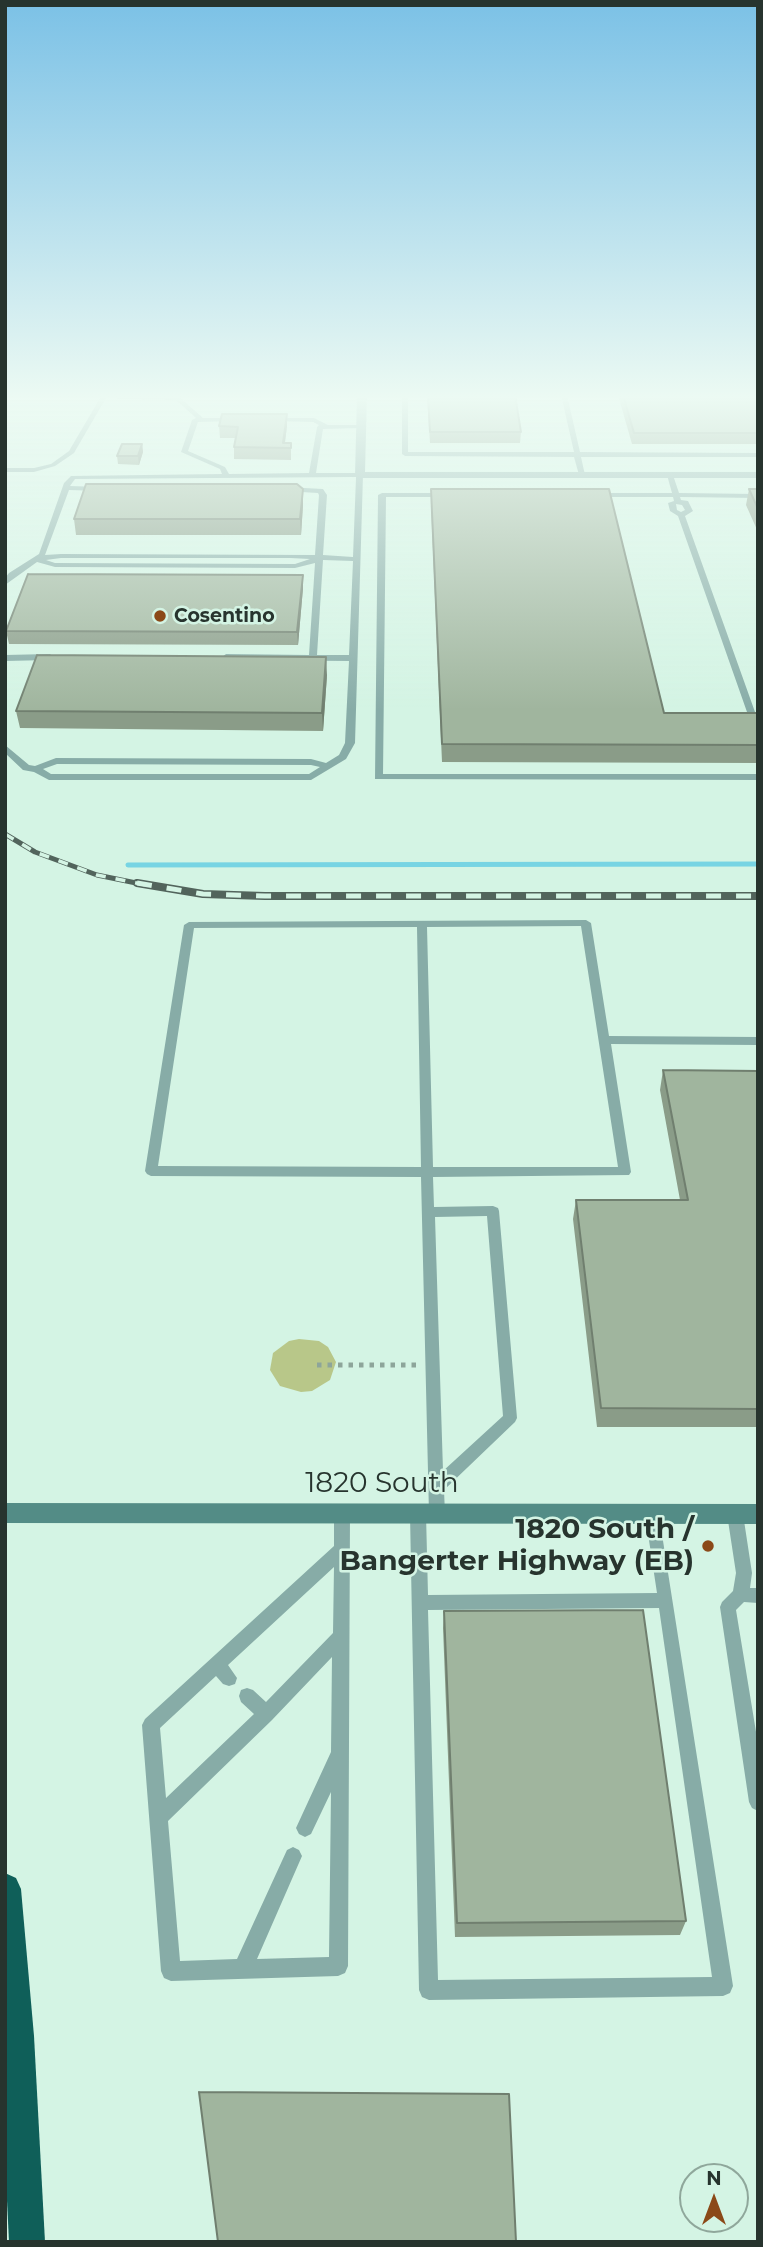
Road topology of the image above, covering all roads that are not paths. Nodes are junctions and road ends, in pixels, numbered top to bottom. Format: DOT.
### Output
graph roads {
  1 [pos="62,500"];
  2 [pos="323,500"];
  3 [pos="359,500"];
  4 [pos="382,500"];
  5 [pos="675,500"];
  6 [pos="35,559"];
  7 [pos="319,559"];
  8 [pos="357,559"];
  9 [pos="5,583"];
  10 [pos="313,656"];
  11 [pos="61,657"];
  12 [pos="215,657"];
  13 [pos="5,658"];
  14 [pos="353,658"];
  15 [pos="751,712"];
  16 [pos="5,748"];
  17 [pos="325,766"];
  18 [pos="36,769"];
  19 [pos="758,777"];
  20 [pos="422,924"];
  21 [pos="604,1040"];
  22 [pos="758,1041"];
  23 [pos="427,1172"];
  24 [pos="428,1212"];
  25 [pos="436,1488"];
  26 [pos="5,1513"];
  27 [pos="342,1514"];
  28 [pos="428,1514"];
  29 [pos="653,1514"];
  30 [pos="735,1514"];
  31 [pos="758,1514"];
  32 [pos="341,1550"];
  33 [pos="749,1595"];
  34 [pos="666,1600"];
  35 [pos="421,1603"];
  36 [pos="341,1636"];
  37 [pos="216,1665"];
  38 [pos="229,1678"];
  39 [pos="247,1696"];
  40 [pos="266,1714"];
  41 [pos="340,1751"];
  42 [pos="758,1802"];
  43 [pos="158,1818"];
  44 [pos="305,1828"];
  45 [pos="293,1856"];
  46 [pos="5,1889"];
  47 [pos="243,1969"];
  48 [pos="27,2242"];
  1 -- 6 [label="lane"];
  2 -- 7 [label="lane"];
  3 -- 8 [label="lane"];
  4 -- 19 [label="lane"];
  5 -- 15 [label="lane"];
  6 -- 7 [label="lane"];
  6 -- 9 [label="lane"];
  7 -- 8 [label="lane"];
  7 -- 10 [label="lane"];
  8 -- 14 [label="lane"];
  10 -- 12 [label="lane"];
  10 -- 14 [label="lane"];
  11 -- 13 [label="lane"];
  14 -- 17 [label="lane"];
  16 -- 18 [label="lane"];
  17 -- 18 [label="lane"];
  17 -- 18 [label="lane"];
  20 -- 21 [label="lane"];
  20 -- 23 [label="lane"];
  20 -- 23 [label="lane"];
  21 -- 22 [label="lane"];
  21 -- 23 [label="lane"];
  23 -- 24 [label="lane"];
  24 -- 25 [label="lane"];
  24 -- 25 [label="lane"];
  25 -- 28 [label="lane"];
  26 -- 27 [label="street, 1820 South"];
  27 -- 28 [label="street, 1820 South"];
  27 -- 32 [label="lane"];
  28 -- 29 [label="street, 1820 South"];
  28 -- 35 [label="lane"];
  29 -- 30 [label="street, 1820 South"];
  29 -- 34 [label="lane"];
  30 -- 31 [label="street, 1820 South"];
  30 -- 33 [label="lane"];
  32 -- 36 [label="lane"];
  32 -- 37 [label="lane"];
  33 -- 42 [label="lane"];
  34 -- 35 [label="lane"];
  34 -- 35 [label="lane"];
  36 -- 40 [label="lane"];
  36 -- 41 [label="lane"];
  37 -- 38 [label="lane"];
  37 -- 43 [label="lane"];
  39 -- 40 [label="lane"];
  40 -- 43 [label="lane"];
  41 -- 44 [label="lane"];
  41 -- 47 [label="lane"];
  43 -- 47 [label="lane"];
  45 -- 47 [label="lane"];
  46 -- 48 [label="highway"];
}
